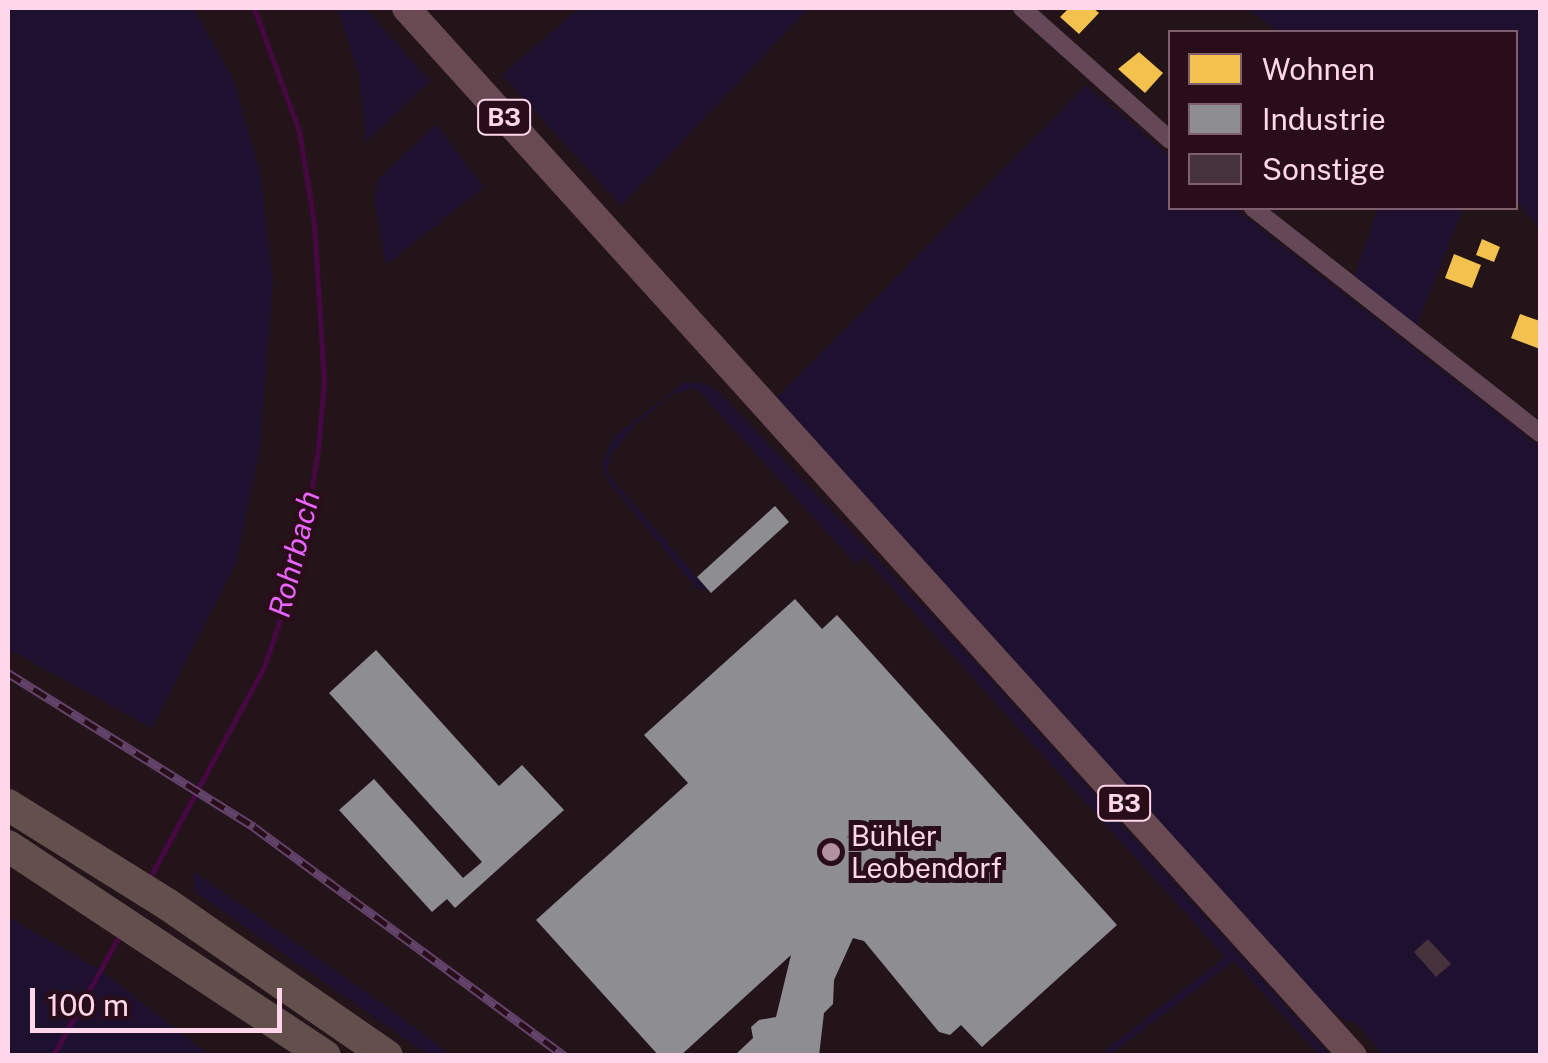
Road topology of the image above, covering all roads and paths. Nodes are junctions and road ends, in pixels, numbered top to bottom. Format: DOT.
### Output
graph roads {
  1 [pos="406,8"];
  2 [pos="1022,8"];
  3 [pos="1168,138"];
  4 [pos="1256,210"];
  5 [pos="1540,432"];
  6 [pos="8,805"];
  7 [pos="8,846"];
  8 [pos="325,1056"];
  9 [pos="387,1056"];
  10 [pos="1353,1056"];
  1 -- 10 [label="main road, B3"];
  2 -- 3 [label="street"];
  4 -- 5 [label="street"];
  6 -- 9 [label="highway"];
  7 -- 8 [label="highway"];
}
